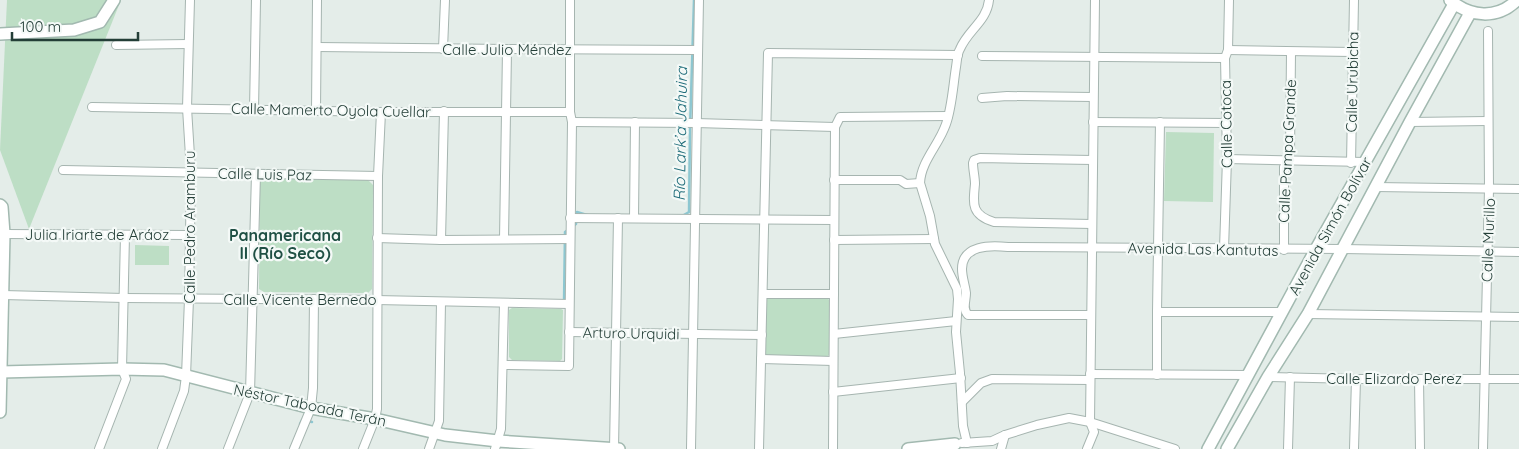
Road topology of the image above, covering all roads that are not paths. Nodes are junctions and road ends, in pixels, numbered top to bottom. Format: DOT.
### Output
graph roads {
  1 [pos="114,0"];
  2 [pos="190,0"];
  3 [pos="256,0"];
  4 [pos="317,0"];
  5 [pos="445,0"];
  6 [pos="570,0"];
  7 [pos="699,0"];
  8 [pos="989,0"];
  9 [pos="1095,0"];
  10 [pos="1229,0"];
  11 [pos="1354,0"];
  12 [pos="1517,0"];
  13 [pos="1452,2"];
  14 [pos="1470,13"];
  15 [pos="1488,31"];
  16 [pos="0,34"];
  17 [pos="188,44"];
  18 [pos="116,45"];
  19 [pos="317,47"];
  20 [pos="443,49"];
  21 [pos="571,49"];
  22 [pos="507,50"];
  23 [pos="697,50"];
  24 [pos="1291,52"];
  25 [pos="1352,52"];
  26 [pos="1226,54"];
  27 [pos="958,55"];
  28 [pos="982,56"];
  29 [pos="1094,57"];
  30 [pos="1093,97"];
  31 [pos="982,98"];
  32 [pos="92,106"];
  33 [pos="188,108"];
  34 [pos="254,110"];
  35 [pos="316,110"];
  36 [pos="444,111"];
  37 [pos="381,112"];
  38 [pos="507,112"];
  39 [pos="570,112"];
  40 [pos="948,116"];
  41 [pos="1488,121"];
  42 [pos="572,122"];
  43 [pos="635,122"];
  44 [pos="1093,122"];
  45 [pos="1160,122"];
  46 [pos="1410,122"];
  47 [pos="696,123"];
  48 [pos="1227,123"];
  49 [pos="766,124"];
  50 [pos="835,127"];
  51 [pos="1227,159"];
  52 [pos="1093,160"];
  53 [pos="1287,161"];
  54 [pos="1365,162"];
  55 [pos="1351,163"];
  56 [pos="63,170"];
  57 [pos="191,172"];
  58 [pos="256,174"];
  59 [pos="378,176"];
  60 [pos="834,180"];
  61 [pos="920,183"];
  62 [pos="1375,187"];
  63 [pos="1489,189"];
  64 [pos="1519,189"];
  65 [pos="0,206"];
  66 [pos="570,218"];
  67 [pos="618,218"];
  68 [pos="634,218"];
  69 [pos="694,219"];
  70 [pos="764,219"];
  71 [pos="834,220"];
  72 [pos="1092,224"];
  73 [pos="4,234"];
  74 [pos="125,235"];
  75 [pos="190,235"];
  76 [pos="377,238"];
  77 [pos="504,239"];
  78 [pos="570,239"];
  79 [pos="934,239"];
  80 [pos="441,240"];
  81 [pos="834,240"];
  82 [pos="1092,247"];
  83 [pos="1157,248"];
  84 [pos="1224,249"];
  85 [pos="1316,249"];
  86 [pos="1343,249"];
  87 [pos="1284,250"];
  88 [pos="1488,252"];
  89 [pos="1519,252"];
  90 [pos="762,294"];
  91 [pos="834,294"];
  92 [pos="3,295"];
  93 [pos="124,298"];
  94 [pos="252,298"];
  95 [pos="189,299"];
  96 [pos="314,299"];
  97 [pos="376,300"];
  98 [pos="441,302"];
  99 [pos="504,303"];
  100 [pos="569,304"];
  101 [pos="1156,312"];
  102 [pos="1282,312"];
  103 [pos="1308,314"];
  104 [pos="1091,315"];
  105 [pos="1485,317"];
  106 [pos="1519,317"];
  107 [pos="956,321"];
  108 [pos="569,332"];
  109 [pos="616,332"];
  110 [pos="693,334"];
  111 [pos="834,334"];
  112 [pos="762,335"];
  113 [pos="761,359"];
  114 [pos="833,361"];
  115 [pos="503,364"];
  116 [pos="122,369"];
  117 [pos="1,372"];
  118 [pos="1157,375"];
  119 [pos="1248,375"];
  120 [pos="186,376"];
  121 [pos="1090,377"];
  122 [pos="1268,377"];
  123 [pos="1290,377"];
  124 [pos="961,378"];
  125 [pos="1356,379"];
  126 [pos="1419,379"];
  127 [pos="1484,379"];
  128 [pos="1519,379"];
  129 [pos="833,392"];
  130 [pos="250,393"];
  131 [pos="962,402"];
  132 [pos="310,408"];
  133 [pos="0,412"];
  134 [pos="375,419"];
  135 [pos="1090,422"];
  136 [pos="436,433"];
  137 [pos="1005,435"];
  138 [pos="961,444"];
  139 [pos="496,445"];
  140 [pos="1148,445"];
  141 [pos="568,448"];
  142 [pos="100,449"];
  143 [pos="162,449"];
  144 [pos="228,449"];
  145 [pos="294,449"];
  146 [pos="363,449"];
  147 [pos="429,449"];
  148 [pos="614,449"];
  149 [pos="619,449"];
  150 [pos="691,449"];
  151 [pos="759,449"];
  152 [pos="833,449"];
  153 [pos="908,449"];
  154 [pos="1001,449"];
  155 [pos="1087,449"];
  156 [pos="1175,449"];
  157 [pos="1208,449"];
  158 [pos="1227,449"];
  159 [pos="1288,449"];
  160 [pos="1354,449"];
  161 [pos="1420,449"];
  162 [pos="1483,449"];
  1 -- 16 [label="street"];
  2 -- 17 [label="street, Calle Pedro Aramburu"];
  3 -- 34 [label="street"];
  4 -- 19 [label="street"];
  5 -- 20 [label="street"];
  6 -- 21 [label="street"];
  7 -- 23 [label="street"];
  8 -- 27 [label="street"];
  9 -- 29 [label="street"];
  10 -- 26 [label="street, Calle Cotoca"];
  11 -- 25 [label="street, Calle Urubicha"];
  12 -- 14 [label="street"];
  13 -- 14 [label="street"];
  13 -- 54 [label="street, Avenida Simón Bolívar"];
  14 -- 46 [label="street, Avenida Simón Bolívar"];
  15 -- 41 [label="street, Calle Murillo"];
  17 -- 18 [label="street"];
  17 -- 33 [label="street, Calle Pedro Aramburu"];
  19 -- 20 [label="street, Calle Julio Méndez"];
  19 -- 35 [label="street"];
  20 -- 22 [label="street, Calle Julio Méndez"];
  21 -- 22 [label="street, Calle Julio Méndez"];
  21 -- 23 [label="street, Calle Julio Méndez"];
  21 -- 39 [label="street"];
  22 -- 38 [label="street"];
  23 -- 47 [label="street"];
  24 -- 25 [label="street"];
  24 -- 26 [label="street"];
  24 -- 53 [label="street, Calle Pampa Grande"];
  25 -- 55 [label="street, Calle Urubicha"];
  26 -- 29 [label="street"];
  26 -- 48 [label="street, Calle Cotoca"];
  27 -- 40 [label="street"];
  27 -- 49 [label="street"];
  28 -- 29 [label="street"];
  29 -- 30 [label="street"];
  30 -- 31 [label="street"];
  30 -- 44 [label="street"];
  32 -- 33 [label="street, Calle Mamerto Oyola Cuellar"];
  33 -- 34 [label="street, Calle Mamerto Oyola Cuellar"];
  33 -- 57 [label="street, Calle Pedro Aramburu"];
  34 -- 35 [label="street, Calle Mamerto Oyola Cuellar"];
  35 -- 37 [label="street, Calle Mamerto Oyola Cuellar"];
  36 -- 37 [label="street, Calle Mamerto Oyola Cuellar"];
  36 -- 38 [label="street, Calle Mamerto Oyola Cuellar"];
  36 -- 80 [label="street"];
  37 -- 59 [label="street"];
  38 -- 39 [label="street, Calle Mamerto Oyola Cuellar"];
  38 -- 77 [label="street"];
  39 -- 42 [label="street"];
  40 -- 50 [label="street"];
  40 -- 61 [label="street"];
  41 -- 46 [label="street"];
  41 -- 63 [label="street, Calle Murillo"];
  42 -- 43 [label="street"];
  42 -- 66 [label="street"];
  43 -- 47 [label="street"];
  43 -- 68 [label="street"];
  44 -- 45 [label="street"];
  44 -- 52 [label="street"];
  45 -- 48 [label="street"];
  45 -- 83 [label="street"];
  46 -- 62 [label="street, Avenida Simón Bolívar"];
  47 -- 49 [label="street"];
  47 -- 69 [label="street"];
  48 -- 51 [label="street, Calle Cotoca"];
  49 -- 50 [label="street"];
  49 -- 70 [label="street"];
  50 -- 60 [label="street"];
  51 -- 53 [label="street"];
  51 -- 84 [label="street, Calle Cotoca"];
  52 -- 72 [label="street"];
  52 -- 72 [label="street"];
  53 -- 55 [label="street"];
  53 -- 87 [label="street, Calle Pampa Grande"];
  54 -- 55 [label="street"];
  54 -- 85 [label="street, Avenida Simón Bolívar"];
  56 -- 57 [label="street, Calle Luis Paz"];
  57 -- 58 [label="street, Calle Luis Paz"];
  57 -- 75 [label="street, Calle Pedro Aramburu"];
  58 -- 59 [label="street, Calle Luis Paz"];
  58 -- 94 [label="street"];
  59 -- 76 [label="street"];
  60 -- 61 [label="street"];
  60 -- 71 [label="street"];
  61 -- 79 [label="street"];
  62 -- 63 [label="street"];
  62 -- 86 [label="street, Avenida Simón Bolívar"];
  63 -- 64 [label="street"];
  63 -- 88 [label="street, Calle Murillo"];
  65 -- 73 [label="street"];
  66 -- 67 [label="street"];
  66 -- 78 [label="street"];
  67 -- 68 [label="street"];
  67 -- 109 [label="street"];
  68 -- 69 [label="street"];
  69 -- 70 [label="street"];
  69 -- 110 [label="street"];
  70 -- 71 [label="street"];
  70 -- 90 [label="street"];
  71 -- 81 [label="street"];
  72 -- 82 [label="street"];
  73 -- 74 [label="street, Julia Iriarte de Aráoz"];
  73 -- 92 [label="street"];
  74 -- 75 [label="street, Julia Iriarte de Aráoz"];
  74 -- 93 [label="street"];
  75 -- 95 [label="street, Calle Pedro Aramburu"];
  76 -- 80 [label="street"];
  76 -- 97 [label="street"];
  77 -- 78 [label="street"];
  77 -- 80 [label="street"];
  78 -- 100 [label="street"];
  79 -- 81 [label="street"];
  79 -- 107 [label="street"];
  81 -- 91 [label="street"];
  82 -- 83 [label="street, Avenida Las Kantutas"];
  82 -- 104 [label="street"];
  82 -- 104 [label="street, Avenida Las Kantutas"];
  83 -- 84 [label="street, Avenida Las Kantutas"];
  83 -- 101 [label="street"];
  84 -- 87 [label="street, Avenida Las Kantutas"];
  85 -- 86 [label="street, Avenida Las Kantutas"];
  85 -- 87 [label="street, Avenida Las Kantutas"];
  85 -- 102 [label="street, Avenida Simón Bolívar"];
  86 -- 88 [label="street, Avenida Las Kantutas"];
  86 -- 103 [label="street, Avenida Simón Bolívar"];
  88 -- 89 [label="street, Avenida Las Kantutas"];
  88 -- 105 [label="street, Calle Murillo"];
  90 -- 91 [label="street"];
  90 -- 112 [label="street"];
  91 -- 111 [label="street"];
  92 -- 93 [label="street, Calle Vicente Bernedo"];
  92 -- 117 [label="street"];
  93 -- 95 [label="street, Calle Vicente Bernedo"];
  93 -- 116 [label="street"];
  94 -- 95 [label="street, Calle Vicente Bernedo"];
  94 -- 96 [label="street, Calle Vicente Bernedo"];
  94 -- 130 [label="street"];
  95 -- 120 [label="street, Calle Pedro Aramburu"];
  96 -- 97 [label="street, Calle Vicente Bernedo"];
  96 -- 132 [label="street"];
  97 -- 98 [label="street, Calle Vicente Bernedo"];
  97 -- 134 [label="street"];
  98 -- 99 [label="street, Calle Vicente Bernedo"];
  98 -- 136 [label="street"];
  99 -- 100 [label="street, Calle Vicente Bernedo"];
  99 -- 115 [label="street"];
  100 -- 108 [label="street"];
  101 -- 102 [label="street"];
  101 -- 118 [label="street"];
  102 -- 119 [label="street, Avenida Simón Bolívar"];
  103 -- 105 [label="street"];
  103 -- 122 [label="street, Avenida Simón Bolívar"];
  104 -- 121 [label="street"];
  105 -- 106 [label="street"];
  105 -- 127 [label="street, Calle Murillo"];
  107 -- 111 [label="street"];
  107 -- 124 [label="street"];
  108 -- 109 [label="street, Arturo Urquidi"];
  108 -- 115 [label="street, Arturo Urquidi"];
  109 -- 110 [label="street, Arturo Urquidi"];
  109 -- 148 [label="street"];
  110 -- 112 [label="street, Arturo Urquidi"];
  110 -- 150 [label="street"];
  111 -- 114 [label="street"];
  112 -- 113 [label="street"];
  113 -- 114 [label="street"];
  113 -- 151 [label="street"];
  114 -- 129 [label="street"];
  115 -- 139 [label="street"];
  116 -- 117 [label="street, Néstor Taboada Terán"];
  116 -- 120 [label="street, Néstor Taboada Terán"];
  116 -- 142 [label="street"];
  117 -- 133 [label="street"];
  118 -- 119 [label="street"];
  118 -- 121 [label="street"];
  119 -- 157 [label="street, Avenida Simón Bolívar"];
  120 -- 130 [label="street, Néstor Taboada Terán"];
  120 -- 143 [label="street, Calle Pedro Aramburu"];
  121 -- 131 [label="street"];
  121 -- 135 [label="street"];
  122 -- 123 [label="street, Calle Elizardo Perez"];
  122 -- 158 [label="street, Avenida Simón Bolívar"];
  123 -- 125 [label="street, Calle Elizardo Perez"];
  123 -- 159 [label="street"];
  124 -- 129 [label="street"];
  124 -- 131 [label="street"];
  125 -- 126 [label="street, Calle Elizardo Perez"];
  125 -- 160 [label="street"];
  126 -- 127 [label="street, Calle Elizardo Perez"];
  126 -- 161 [label="street"];
  127 -- 128 [label="street, Calle Elizardo Perez"];
  127 -- 162 [label="street, Calle Murillo"];
  129 -- 152 [label="street"];
  130 -- 132 [label="street, Néstor Taboada Terán"];
  130 -- 144 [label="street"];
  131 -- 138 [label="street"];
  132 -- 134 [label="street, Néstor Taboada Terán"];
  132 -- 145 [label="street"];
  134 -- 136 [label="street, Néstor Taboada Terán"];
  134 -- 146 [label="street"];
  135 -- 137 [label="street"];
  135 -- 140 [label="street"];
  135 -- 155 [label="street"];
  136 -- 139 [label="street, Néstor Taboada Terán"];
  136 -- 147 [label="street"];
  137 -- 138 [label="street"];
  137 -- 154 [label="street"];
  138 -- 153 [label="street"];
  139 -- 141 [label="street, Néstor Taboada Terán"];
  140 -- 156 [label="street"];
  141 -- 148 [label="street, Néstor Taboada Terán"];
  148 -- 149 [label="street, Néstor Taboada Terán"];
}
